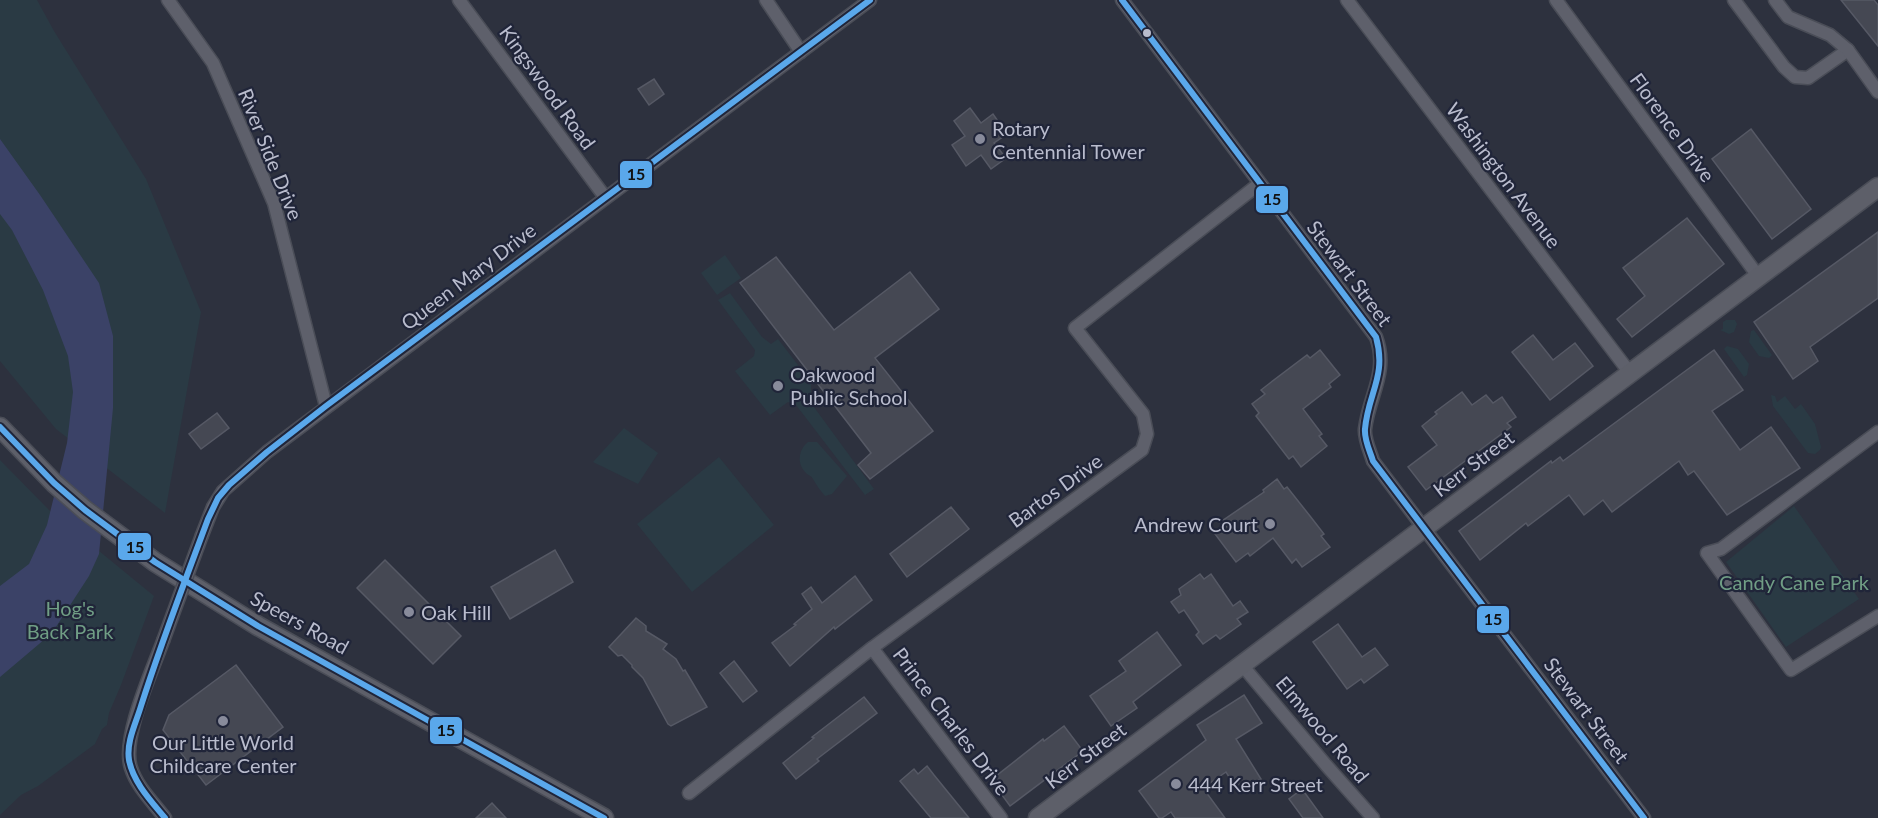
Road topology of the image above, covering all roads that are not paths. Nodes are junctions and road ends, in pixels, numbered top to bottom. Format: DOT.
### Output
graph roads {
  1 [pos="168,0"];
  2 [pos="459,0"];
  3 [pos="766,0"];
  4 [pos="870,0"];
  5 [pos="1122,0"];
  6 [pos="1347,0"];
  7 [pos="1556,0"];
  8 [pos="1734,0"];
  9 [pos="1775,0"];
  10 [pos="1848,50"];
  11 [pos="801,52"];
  12 [pos="1878,92"];
  13 [pos="1259,184"];
  14 [pos="1878,187"];
  15 [pos="605,197"];
  16 [pos="1758,276"];
  17 [pos="1630,373"];
  18 [pos="326,406"];
  19 [pos="0,427"];
  20 [pos="1878,432"];
  21 [pos="1425,527"];
  22 [pos="1878,616"];
  23 [pos="872,648"];
  24 [pos="1242,665"];
  25 [pos="688,794"];
  26 [pos="165,818"];
  27 [pos="604,818"];
  28 [pos="1000,818"];
  29 [pos="1038,818"];
  30 [pos="1373,818"];
  31 [pos="1644,818"];
  1 -- 18 [label="street, River Side Drive"];
  2 -- 15 [label="street, Kingswood Road"];
  3 -- 11 [label="street"];
  4 -- 11 [label="street, Queen Mary Drive"];
  5 -- 13 [label="street, Stewart Street"];
  6 -- 17 [label="street, Washington Avenue"];
  7 -- 16 [label="street, Florence Drive"];
  8 -- 10 [label="street"];
  9 -- 10 [label="street"];
  10 -- 12 [label="street"];
  11 -- 15 [label="street, Queen Mary Drive"];
  13 -- 21 [label="street, Stewart Street"];
  13 -- 23 [label="street, Bartos Drive"];
  14 -- 16 [label="main road, Kerr Street"];
  15 -- 18 [label="street, Queen Mary Drive"];
  16 -- 17 [label="main road, Kerr Street"];
  17 -- 21 [label="main road, Kerr Street"];
  18 -- 26 [label="street, Queen Mary Drive, bridge"];
  19 -- 27 [label="main road, Speers Road"];
  20 -- 22 [label="street"];
  21 -- 24 [label="main road, Kerr Street"];
  21 -- 31 [label="street, Stewart Street"];
  23 -- 25 [label="street, Bartos Drive"];
  23 -- 28 [label="street, Prince Charles Drive"];
  24 -- 29 [label="main road, Kerr Street"];
  24 -- 30 [label="street, Elmwood Road"];
}
